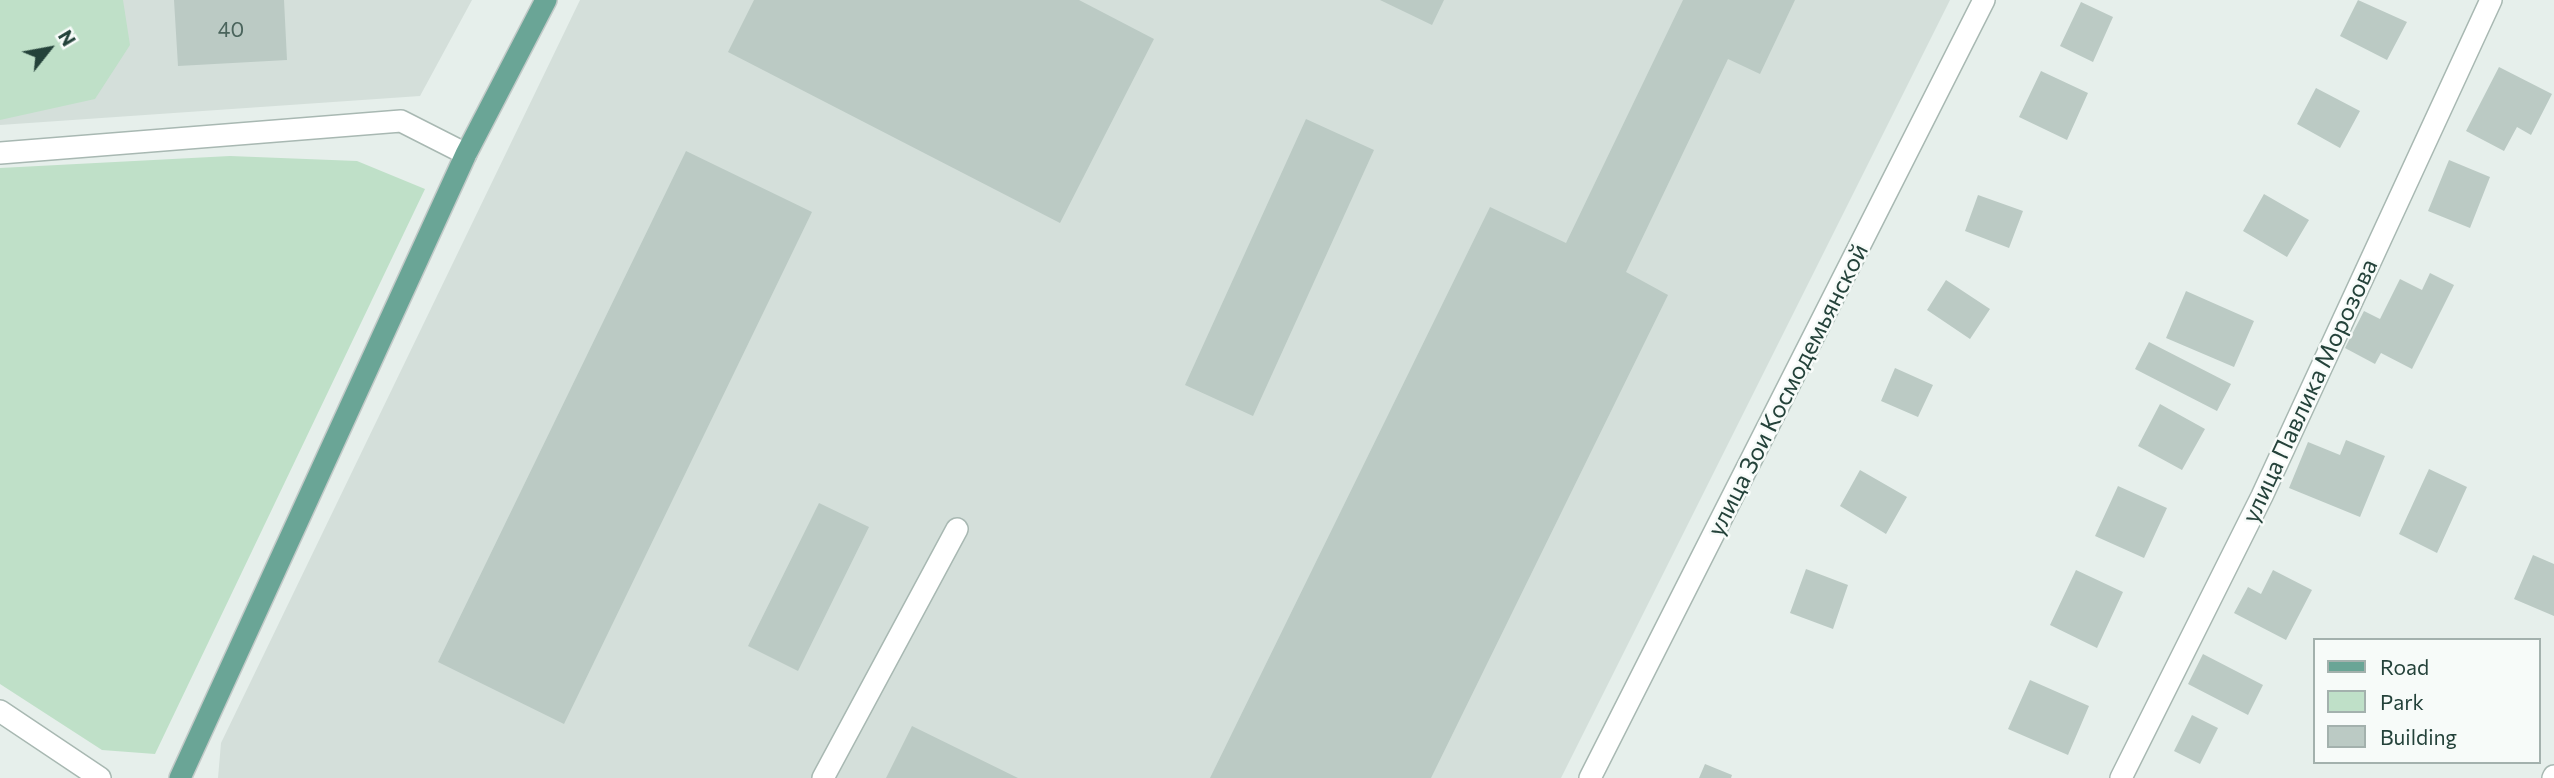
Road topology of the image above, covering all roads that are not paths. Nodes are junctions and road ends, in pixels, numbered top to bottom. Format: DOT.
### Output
graph roads {
  1 [pos="546,0"];
  2 [pos="1984,0"];
  3 [pos="2491,0"];
  4 [pos="0,153"];
  5 [pos="466,153"];
  6 [pos="957,528"];
  7 [pos="0,711"];
  8 [pos="100,778"];
  9 [pos="180,778"];
  10 [pos="823,778"];
  11 [pos="1590,778"];
  12 [pos="2121,778"];
  1 -- 5 [label="main road"];
  2 -- 11 [label="street, улица Зои Космодемьянской"];
  3 -- 12 [label="street, улица Павлика Морозова"];
  4 -- 5 [label="street"];
  5 -- 9 [label="main road"];
  6 -- 10 [label="street"];
  7 -- 8 [label="street"];
}
